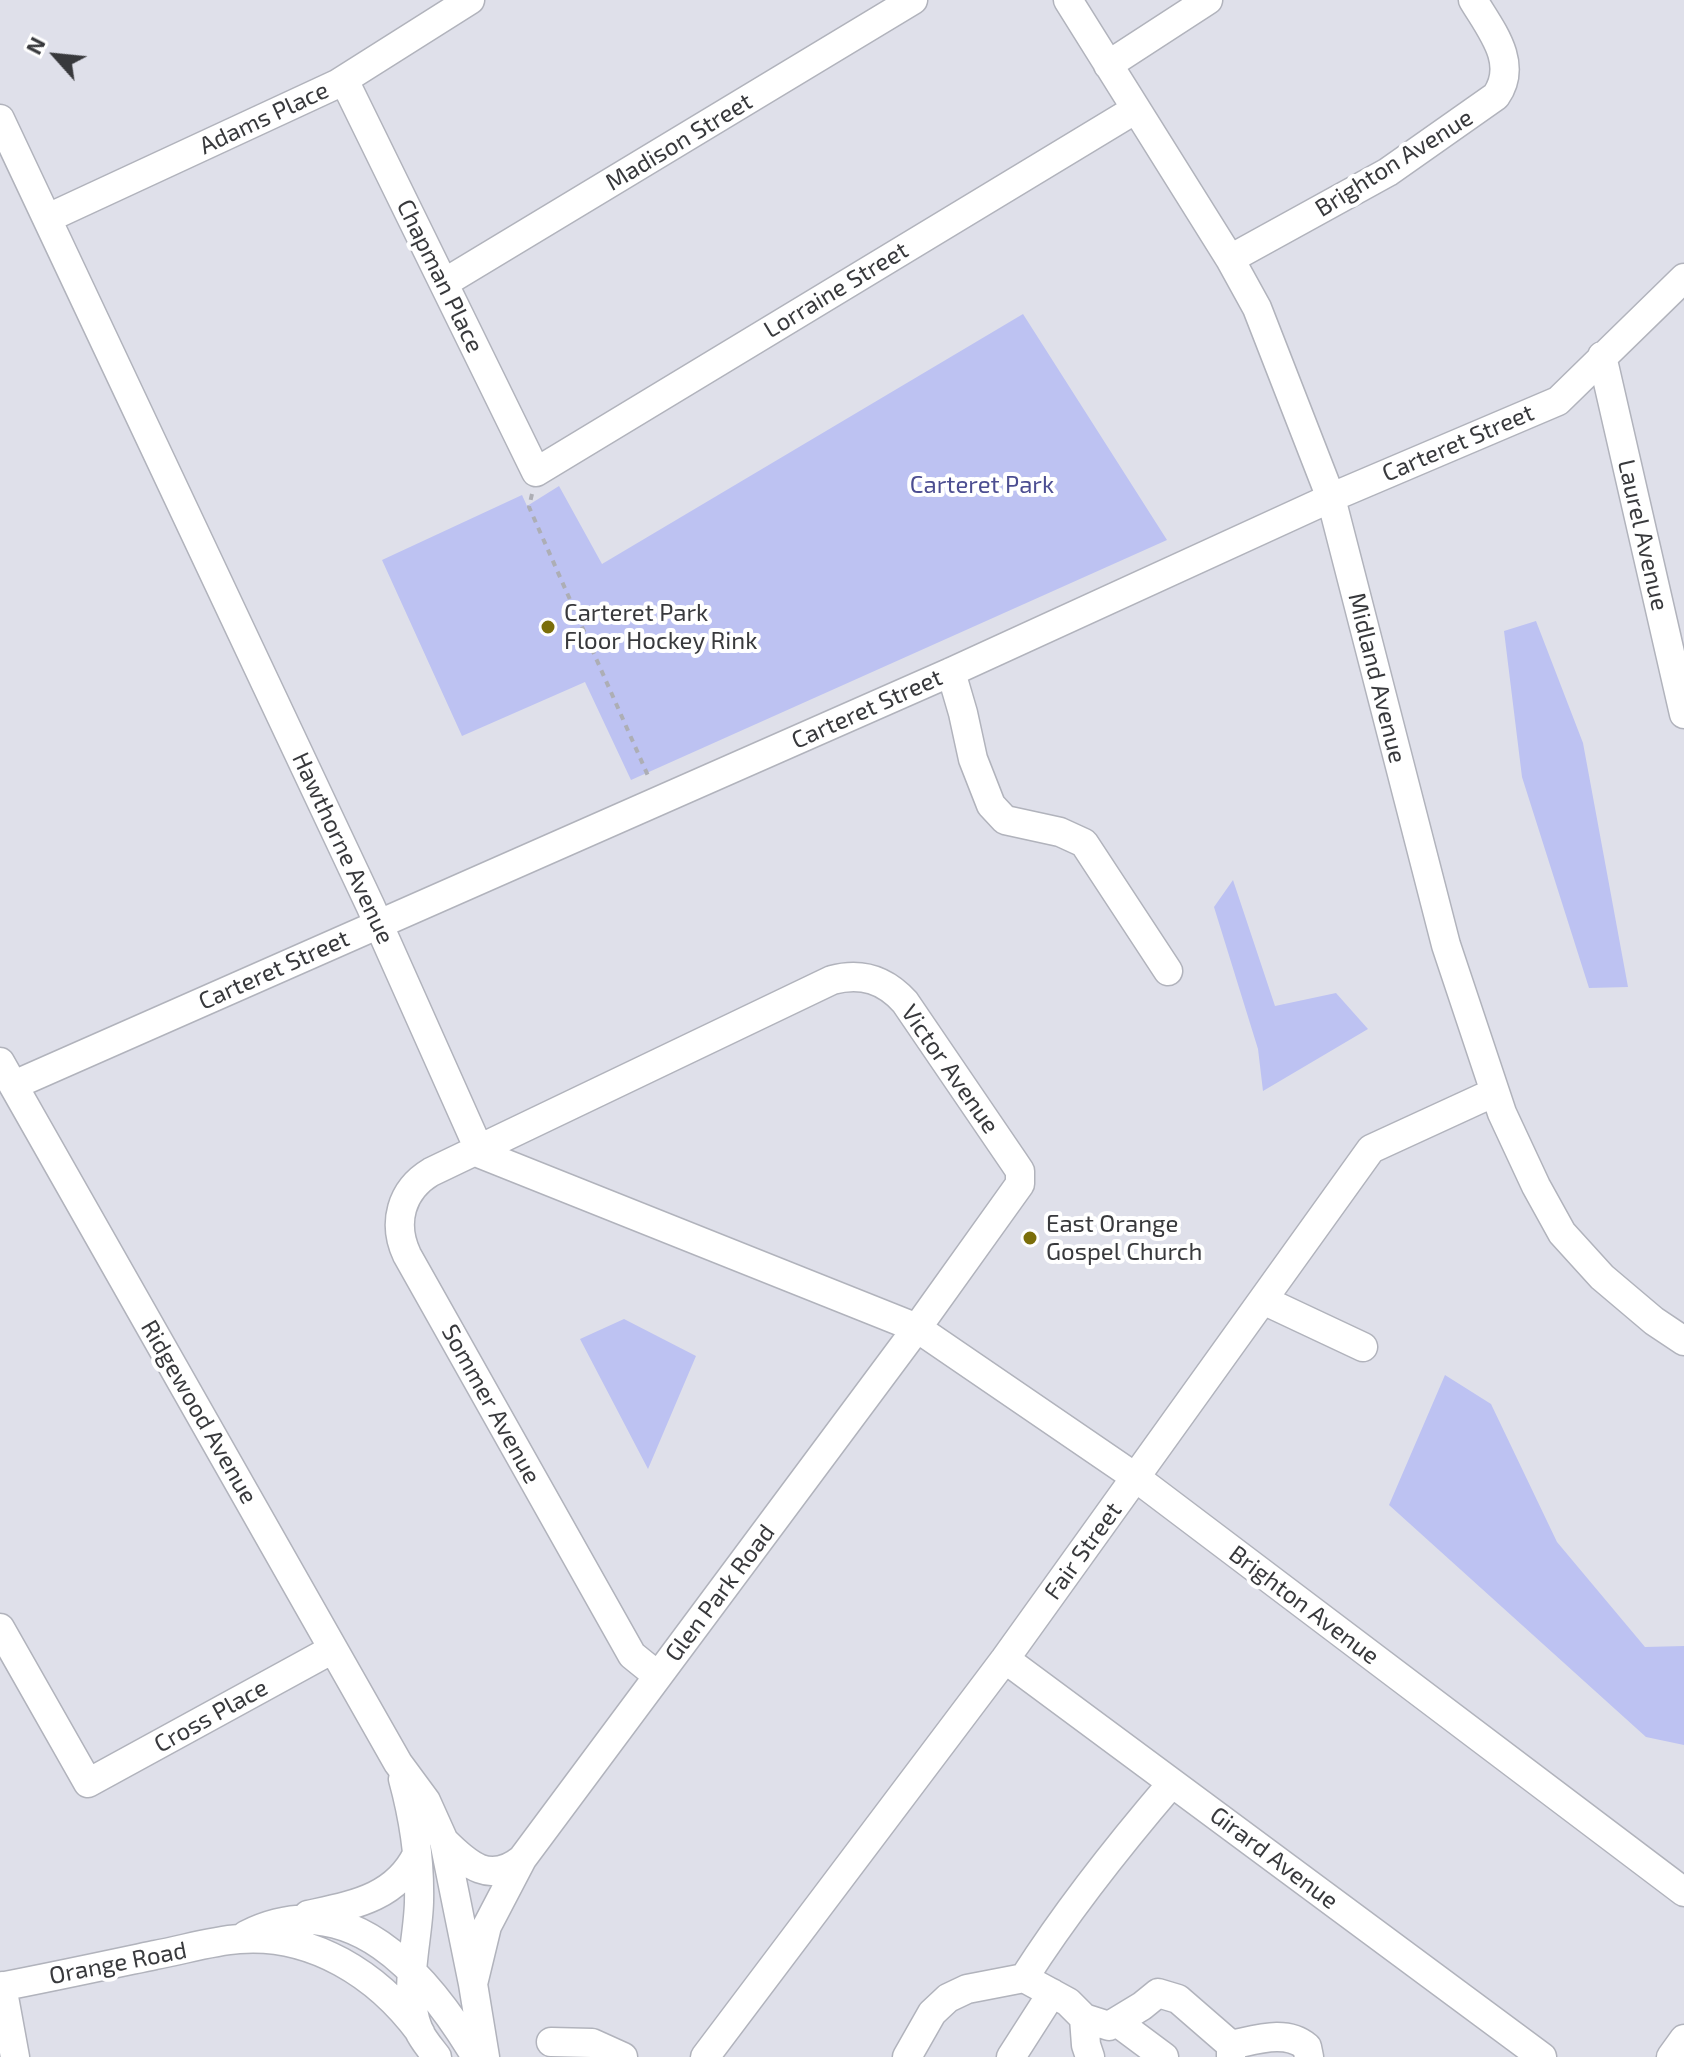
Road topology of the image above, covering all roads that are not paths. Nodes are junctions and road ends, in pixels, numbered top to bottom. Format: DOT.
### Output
graph roads {
  1 [pos="470,0"];
  2 [pos="913,0"];
  3 [pos="1068,0"];
  4 [pos="1208,0"];
  5 [pos="1485,4"];
  6 [pos="1108,65"];
  7 [pos="344,80"];
  8 [pos="1136,109"];
  9 [pos="0,119"];
  10 [pos="48,218"];
  11 [pos="1230,259"];
  12 [pos="1684,278"];
  13 [pos="444,283"];
  14 [pos="1602,356"];
  15 [pos="536,472"];
  16 [pos="1331,498"];
  17 [pos="951,672"];
  18 [pos="1684,714"];
  19 [pos="379,923"];
  20 [pos="1168,971"];
  21 [pos="7,1074"];
  22 [pos="1495,1092"];
  23 [pos="479,1149"];
  24 [pos="1263,1300"];
  25 [pos="917,1328"];
  26 [pos="1683,1338"];
  27 [pos="1363,1347"];
  28 [pos="1135,1477"];
  29 [pos="1,1633"];
  30 [pos="333,1649"];
  31 [pos="1005,1659"];
  32 [pos="658,1676"];
  33 [pos="398,1763"];
  34 [pos="1172,1783"];
  35 [pos="444,1841"];
  36 [pos="417,1854"];
  37 [pos="522,1859"];
  38 [pos="1684,1892"];
  39 [pos="286,1920"];
  40 [pos="237,1939"];
  41 [pos="413,1971"];
  42 [pos="1024,1978"];
  43 [pos="473,1984"];
  44 [pos="1,1986"];
  45 [pos="1052,1993"];
  46 [pos="1117,2022"];
  47 [pos="420,2032"];
  48 [pos="1684,2039"];
  49 [pos="551,2042"];
  50 [pos="1083,2042"];
  51 [pos="1231,2051"];
  52 [pos="15,2057"];
  53 [pos="437,2057"];
  54 [pos="476,2057"];
  55 [pos="485,2057"];
  56 [pos="623,2057"];
  57 [pos="705,2057"];
  58 [pos="907,2057"];
  59 [pos="1011,2057"];
  60 [pos="1164,2057"];
  61 [pos="1309,2057"];
  62 [pos="1542,2057"];
  63 [pos="1671,2057"];
  1 -- 7 [label="street, Adams Place"];
  2 -- 13 [label="street, Madison Street"];
  3 -- 6 [label="street, Midland Avenue"];
  4 -- 6 [label="street"];
  5 -- 11 [label="street, Brighton Avenue"];
  6 -- 8 [label="street, Midland Avenue"];
  7 -- 10 [label="street, Adams Place"];
  7 -- 13 [label="street, Chapman Place"];
  8 -- 11 [label="street, Midland Avenue"];
  8 -- 15 [label="street, Lorraine Street"];
  9 -- 10 [label="street, Hawthorne Avenue"];
  10 -- 19 [label="street, Hawthorne Avenue"];
  11 -- 16 [label="street, Midland Avenue"];
  12 -- 14 [label="street, Carteret Street"];
  13 -- 15 [label="street, Chapman Place"];
  14 -- 16 [label="street, Carteret Street"];
  14 -- 18 [label="street, Laurel Avenue"];
  16 -- 17 [label="street, Carteret Street"];
  16 -- 22 [label="street, Midland Avenue"];
  17 -- 19 [label="street, Carteret Street"];
  17 -- 20 [label="street"];
  19 -- 21 [label="street, Carteret Street"];
  19 -- 23 [label="street, Hawthorne Avenue"];
  21 -- 30 [label="street, Ridgewood Avenue"];
  22 -- 24 [label="street, Fair Street"];
  22 -- 26 [label="street, Midland Avenue"];
  23 -- 25 [label="street"];
  23 -- 25 [label="street, Victor Avenue"];
  23 -- 32 [label="street, Sommer Avenue"];
  24 -- 27 [label="street"];
  24 -- 28 [label="street, Fair Street"];
  25 -- 28 [label="street, Brighton Avenue"];
  25 -- 32 [label="street, Glen Park Road"];
  28 -- 31 [label="street, Fair Street"];
  28 -- 38 [label="street, Brighton Avenue"];
  29 -- 30 [label="street, Cross Place"];
  30 -- 33 [label="street, Ridgewood Avenue"];
  31 -- 34 [label="street, Girard Avenue"];
  31 -- 57 [label="street, Fair Street"];
  32 -- 37 [label="street, Glen Park Road"];
  33 -- 35 [label="street"];
  33 -- 36 [label="street"];
  34 -- 42 [label="street"];
  34 -- 62 [label="street, Girard Avenue"];
  35 -- 37 [label="street"];
  35 -- 43 [label="street"];
  36 -- 39 [label="street"];
  36 -- 41 [label="street"];
  37 -- 43 [label="street, Glen Park Road"];
  39 -- 40 [label="street, Orange Road"];
  39 -- 41 [label="street, Orange Road"];
  40 -- 44 [label="street, Orange Road"];
  40 -- 47 [label="street, Orange Road"];
  41 -- 47 [label="street"];
  41 -- 54 [label="street, Orange Road"];
  42 -- 45 [label="street"];
  42 -- 58 [label="street"];
  43 -- 55 [label="street"];
  44 -- 52 [label="street"];
  45 -- 50 [label="street"];
  45 -- 59 [label="street"];
  46 -- 50 [label="street"];
  46 -- 51 [label="street"];
  46 -- 60 [label="street"];
  47 -- 53 [label="street"];
  48 -- 63 [label="street"];
  49 -- 56 [label="street"];
  51 -- 61 [label="street"];
}
